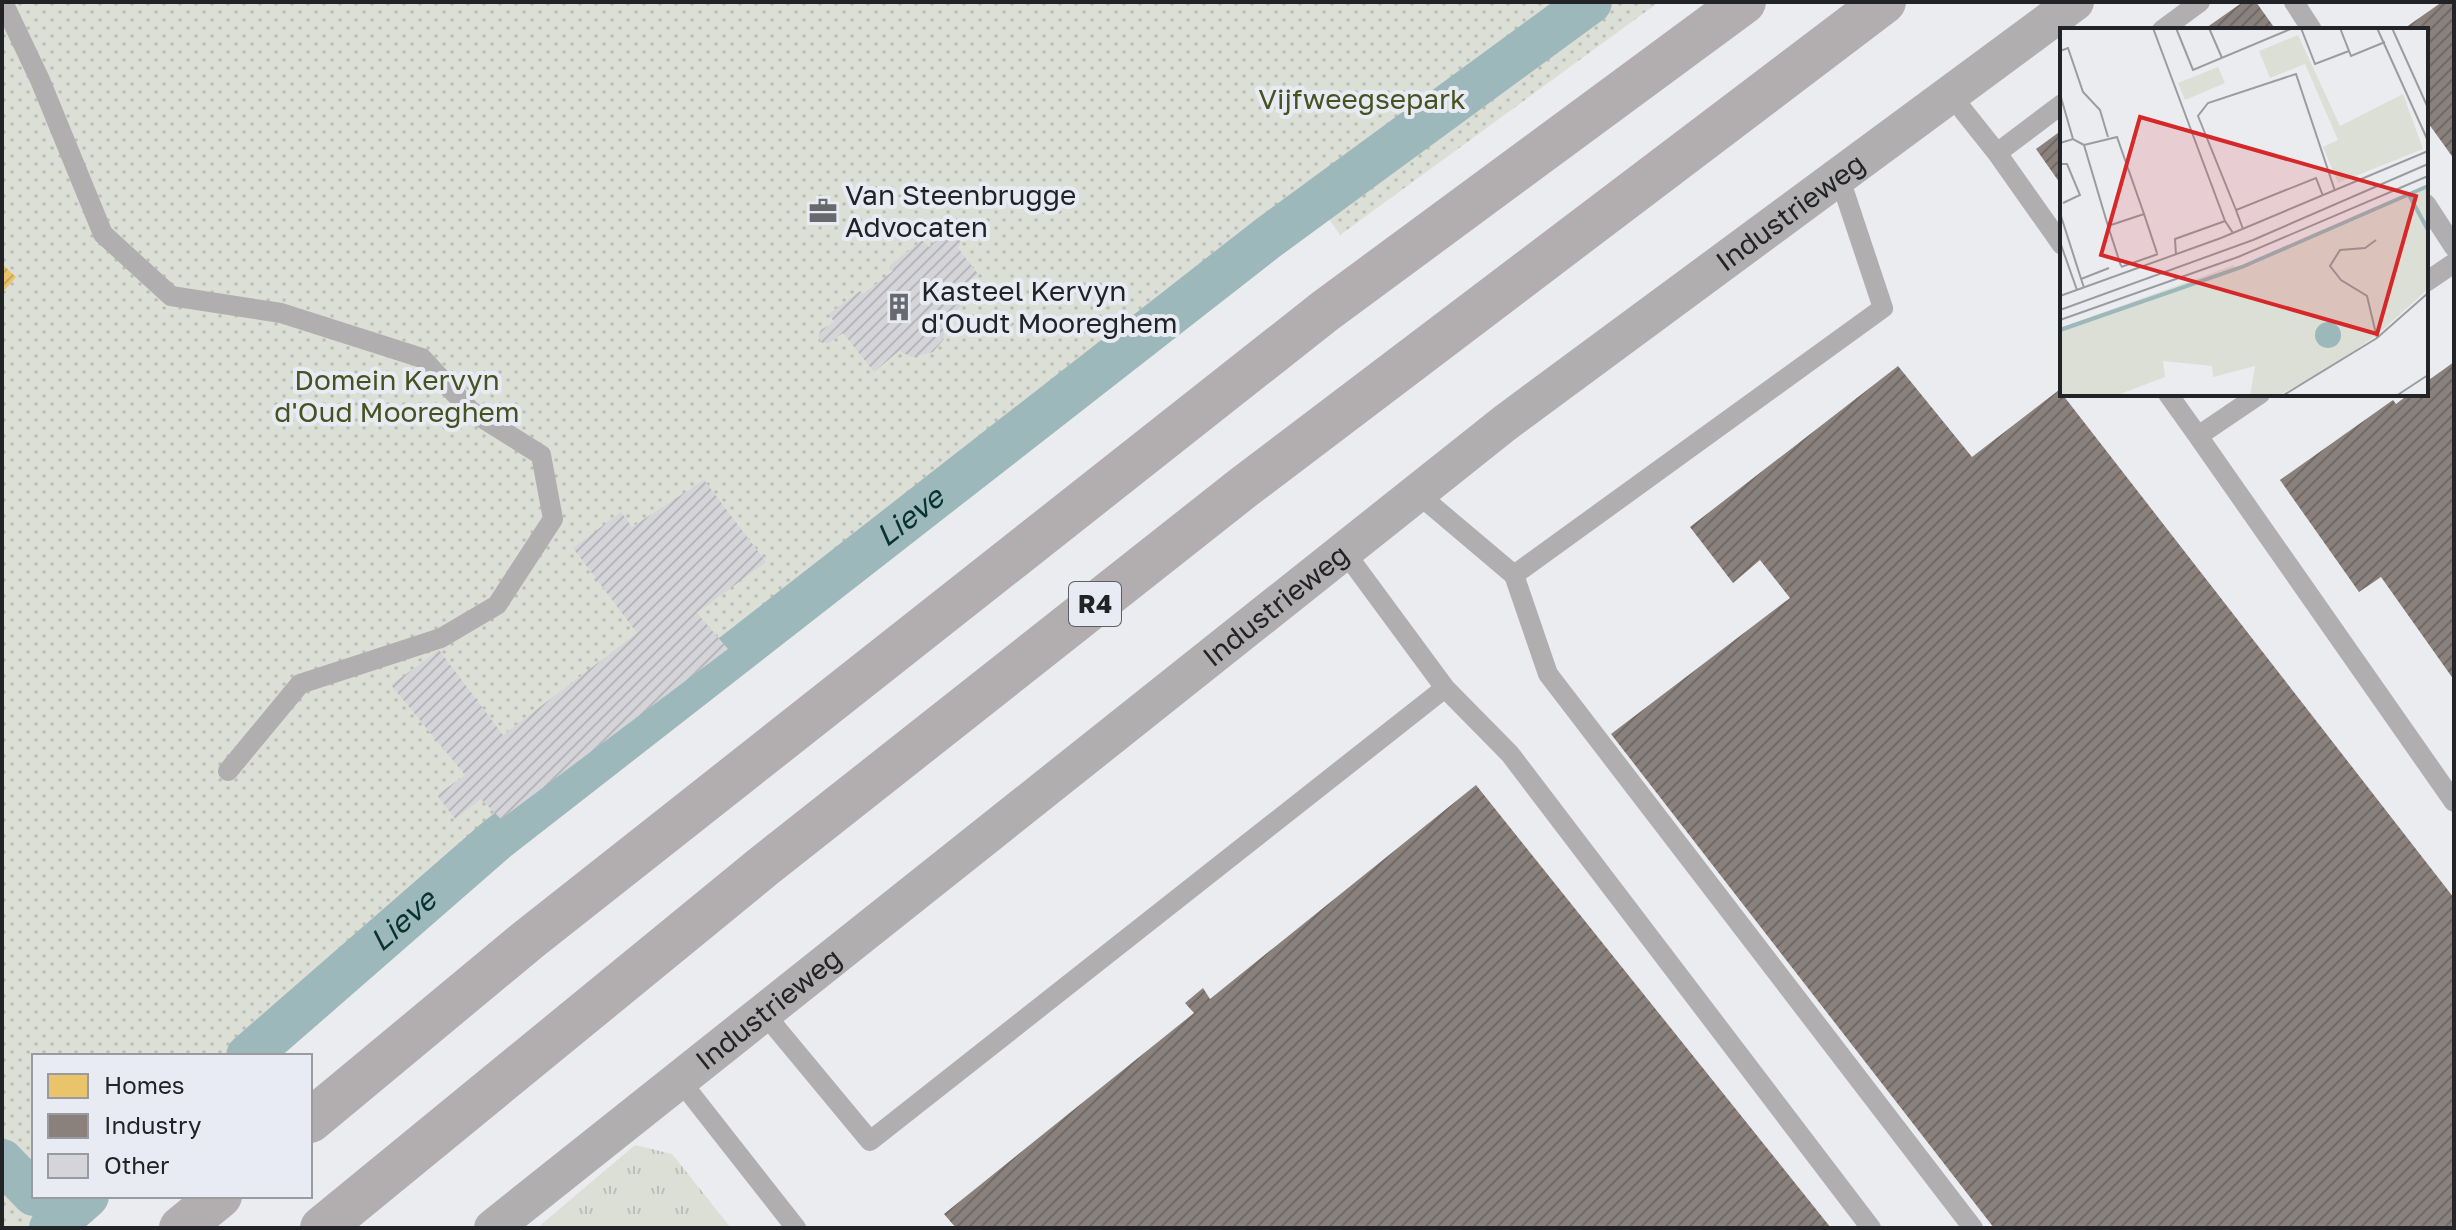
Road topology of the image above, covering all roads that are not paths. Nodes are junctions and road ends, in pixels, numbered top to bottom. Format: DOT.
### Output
graph roads {
  1 [pos="3,2"];
  2 [pos="1744,2"];
  3 [pos="1884,2"];
  4 [pos="2075,2"];
  5 [pos="2200,2"];
  6 [pos="2294,2"];
  7 [pos="2165,28"];
  8 [pos="2311,28"];
  9 [pos="1950,94"];
  10 [pos="2060,106"];
  11 [pos="1997,153"];
  12 [pos="1839,176"];
  13 [pos="2428,207"];
  14 [pos="2060,242"];
  15 [pos="2454,247"];
  16 [pos="2454,263"];
  17 [pos="2428,281"];
  18 [pos="2169,396"];
  19 [pos="2257,396"];
  20 [pos="2198,436"];
  21 [pos="1417,493"];
  22 [pos="1344,551"];
  23 [pos="1514,575"];
  24 [pos="1445,688"];
  25 [pos="228,771"];
  26 [pos="2454,802"];
  27 [pos="763,1012"];
  28 [pos="679,1079"];
  29 [pos="312,1119"];
  30 [pos="218,1198"];
  31 [pos="181,1228"];
  32 [pos="322,1228"];
  33 [pos="493,1228"];
  34 [pos="796,1228"];
  35 [pos="1871,1228"];
  36 [pos="1973,1228"];
  1 -- 25 [label="lane"];
  2 -- 29 [label="highway"];
  3 -- 32 [label="highway, R4"];
  4 -- 9 [label="street, Industrieweg"];
  5 -- 7 [label="lane"];
  6 -- 8 [label="lane"];
  9 -- 11 [label="lane"];
  9 -- 12 [label="street, Industrieweg"];
  10 -- 11 [label="lane"];
  11 -- 14 [label="lane"];
  12 -- 21 [label="street, Industrieweg"];
  12 -- 23 [label="lane"];
  13 -- 15 [label="lane"];
  16 -- 17 [label="lane"];
  18 -- 20 [label="lane"];
  19 -- 20 [label="lane"];
  20 -- 26 [label="lane"];
  21 -- 22 [label="street, Industrieweg"];
  21 -- 23 [label="lane"];
  22 -- 24 [label="lane"];
  22 -- 27 [label="street, Industrieweg"];
  23 -- 36 [label="lane"];
  24 -- 27 [label="lane"];
  24 -- 35 [label="lane"];
  27 -- 28 [label="street, Industrieweg"];
  28 -- 33 [label="street, Industrieweg"];
  28 -- 34 [label="lane"];
  30 -- 31 [label="highway"];
}
